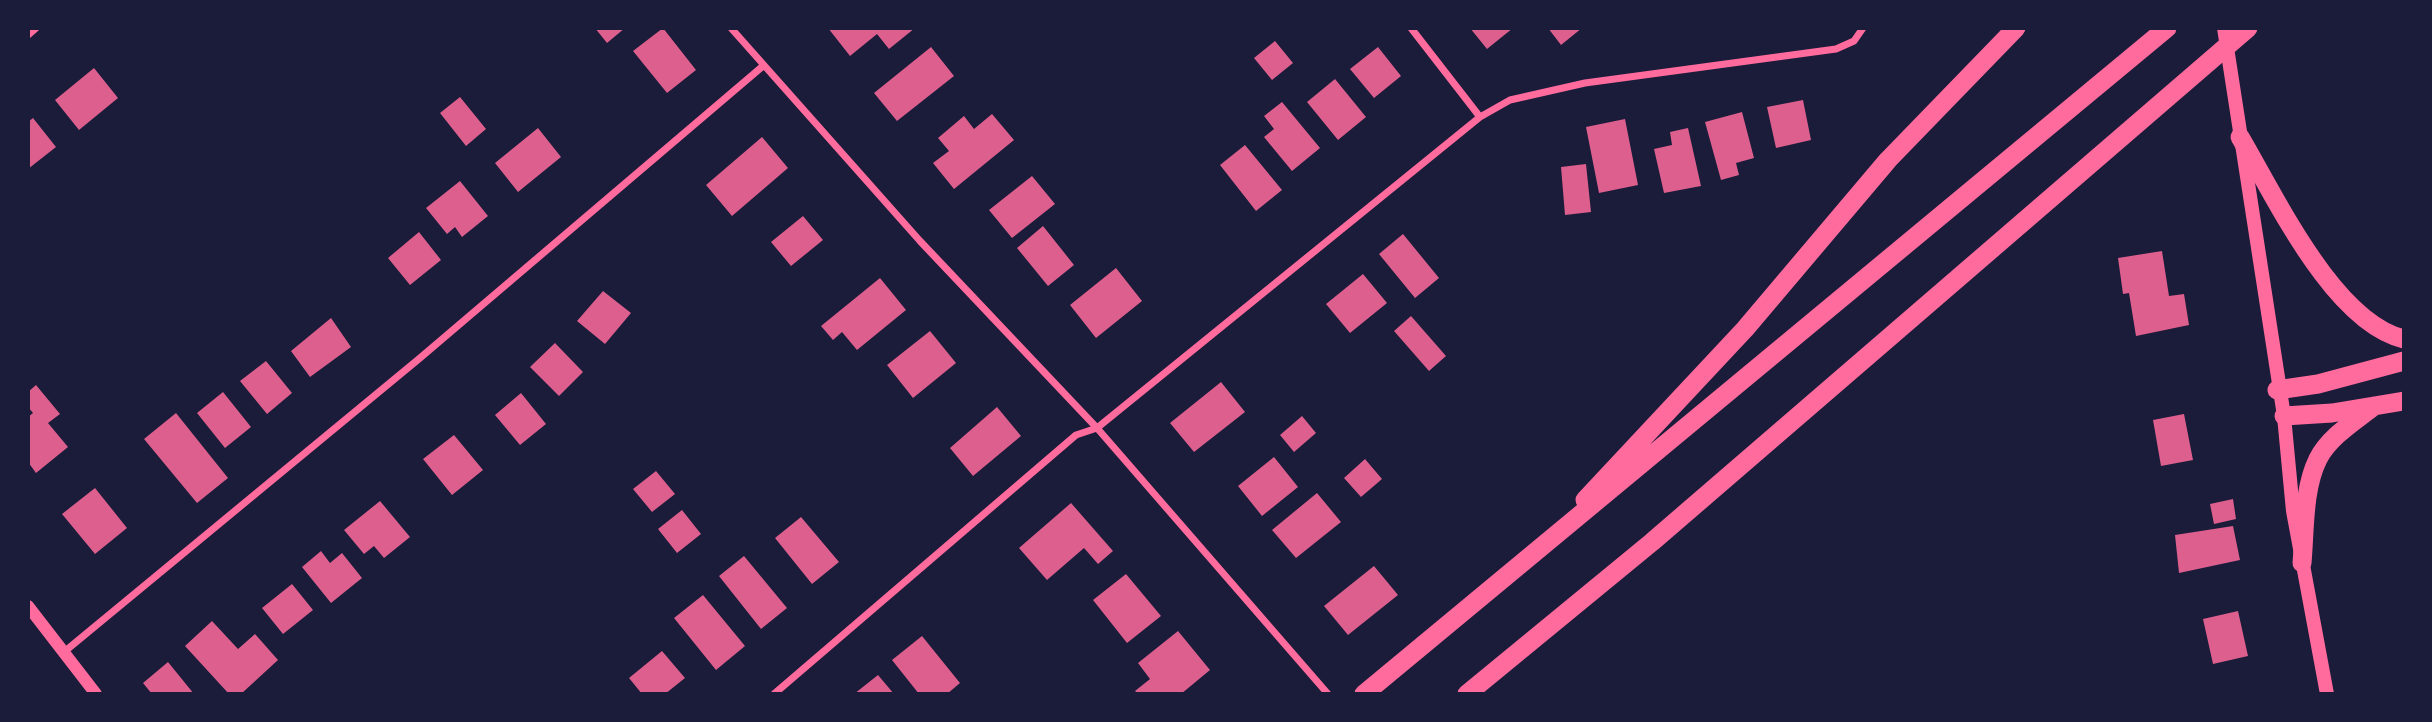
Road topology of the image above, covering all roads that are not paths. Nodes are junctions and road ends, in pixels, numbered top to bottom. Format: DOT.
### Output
graph roads {
  1 [pos="36,28"];
  2 [pos="731,28"];
  3 [pos="1411,28"];
  4 [pos="1863,28"];
  5 [pos="2016,28"];
  6 [pos="2167,28"];
  7 [pos="2224,28"];
  8 [pos="2248,28"];
  9 [pos="28,35"];
  10 [pos="763,66"];
  11 [pos="1480,117"];
  12 [pos="2241,136"];
  13 [pos="2404,339"];
  14 [pos="2404,361"];
  15 [pos="2277,390"];
  16 [pos="2404,401"];
  17 [pos="2374,406"];
  18 [pos="2284,416"];
  19 [pos="1097,428"];
  20 [pos="1528,560"];
  21 [pos="2302,563"];
  22 [pos="28,606"];
  23 [pos="64,652"];
  24 [pos="96,694"];
  25 [pos="774,694"];
  26 [pos="1328,694"];
  27 [pos="1364,694"];
  28 [pos="1467,694"];
  29 [pos="2327,694"];
  1 -- 9 [label="street"];
  2 -- 10 [label="street"];
  3 -- 11 [label="street"];
  4 -- 11 [label="street"];
  5 -- 20 [label="highway"];
  6 -- 20 [label="highway"];
  7 -- 12 [label="main road"];
  8 -- 28 [label="highway"];
  10 -- 19 [label="street"];
  10 -- 23 [label="street"];
  11 -- 19 [label="street"];
  12 -- 13 [label="highway"];
  12 -- 15 [label="main road"];
  14 -- 15 [label="highway"];
  15 -- 18 [label="main road"];
  16 -- 17 [label="highway"];
  17 -- 18 [label="highway"];
  17 -- 21 [label="highway"];
  18 -- 21 [label="main road"];
  19 -- 25 [label="street"];
  19 -- 26 [label="street"];
  20 -- 27 [label="highway"];
  21 -- 29 [label="main road"];
  22 -- 23 [label="street"];
  23 -- 24 [label="street"];
}
